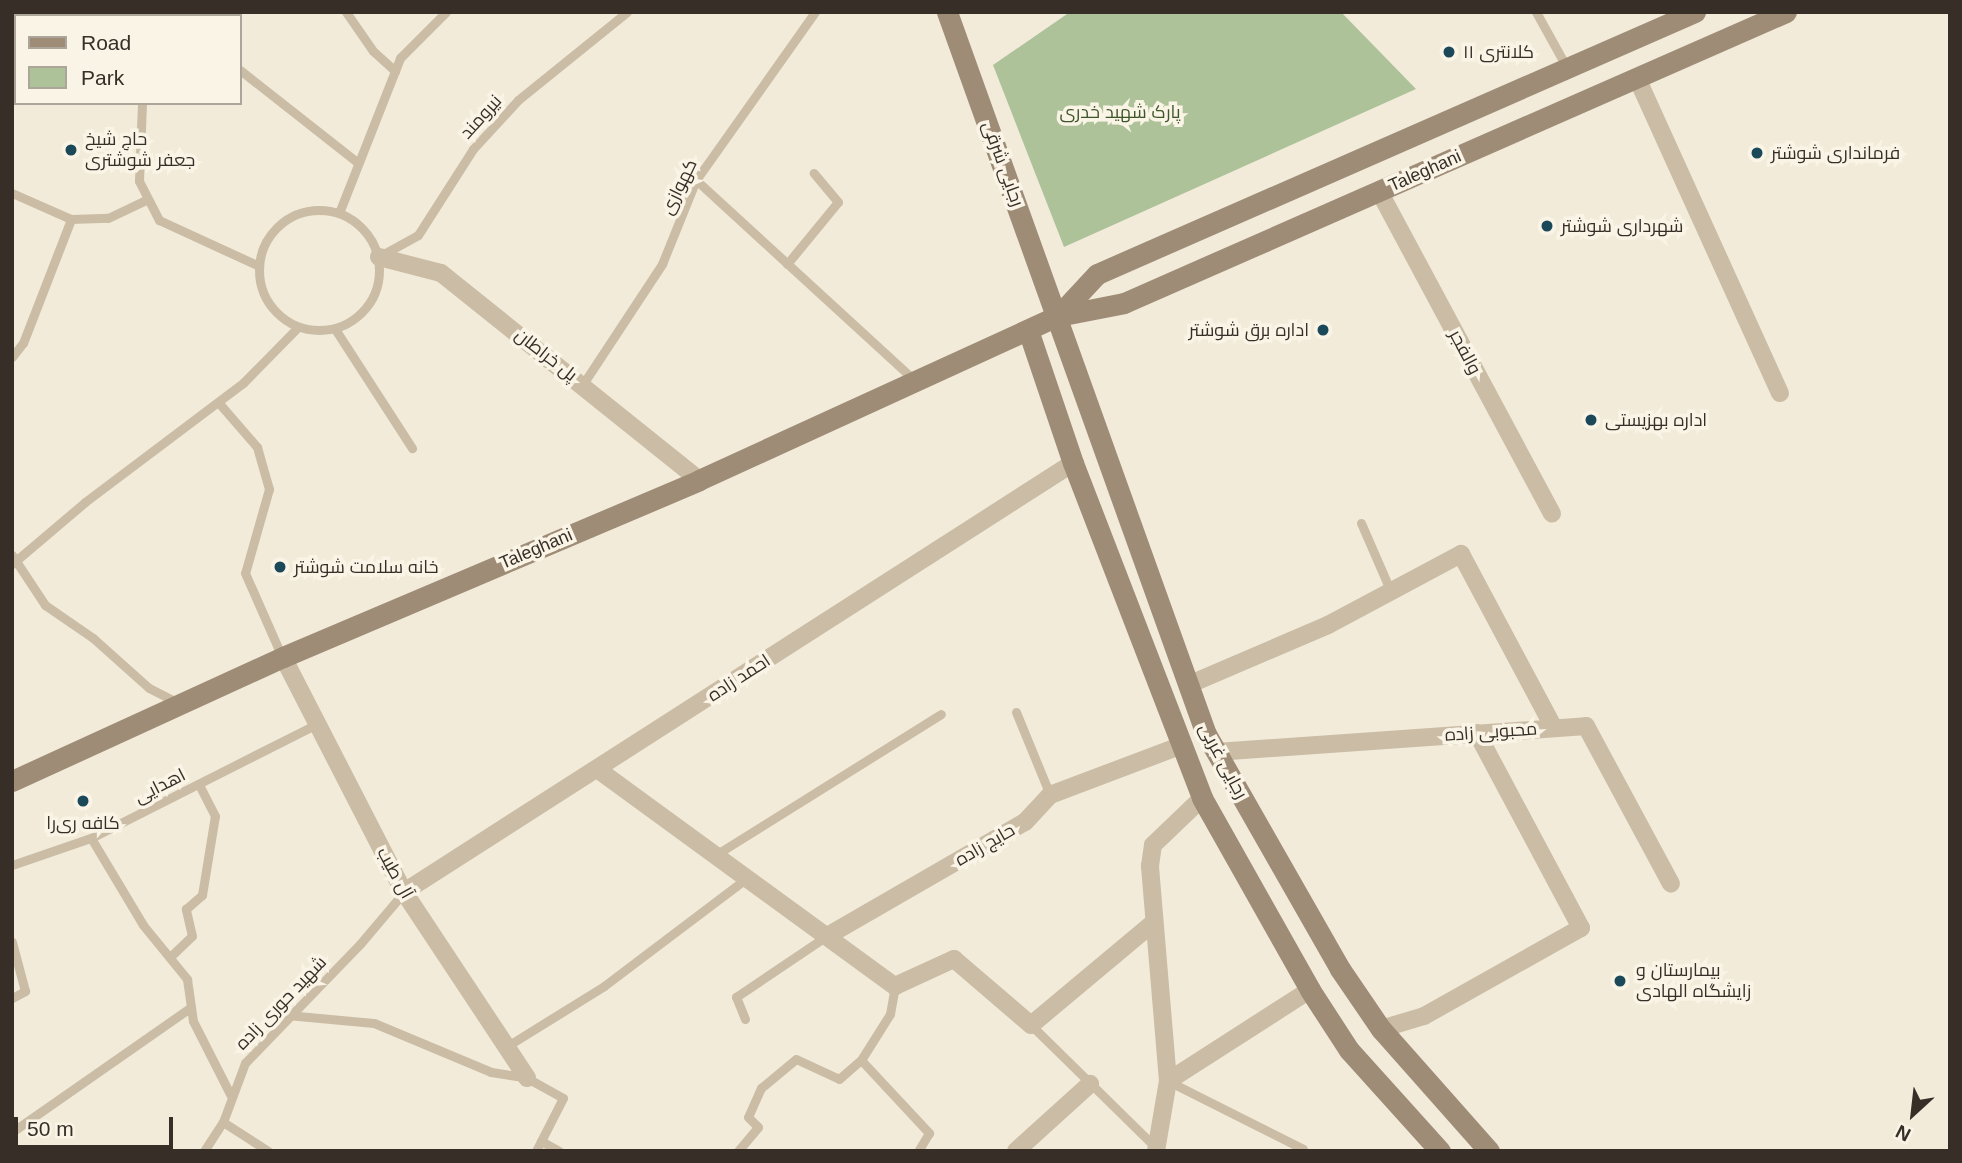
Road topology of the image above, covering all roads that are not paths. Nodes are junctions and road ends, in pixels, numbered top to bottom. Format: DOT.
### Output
graph roads {
  1 [pos="346,12"];
  2 [pos="446,12"];
  3 [pos="627,12"];
  4 [pos="815,12"];
  5 [pos="947,12"];
  6 [pos="1536,12"];
  7 [pos="1695,12"];
  8 [pos="1786,12"];
  9 [pos="1567,68"];
  10 [pos="394,71"];
  11 [pos="242,72"];
  12 [pos="1637,78"];
  13 [pos="142,105"];
  14 [pos="358,163"];
  15 [pos="814,173"];
  16 [pos="696,180"];
  17 [pos="1379,191"];
  18 [pos="12,193"];
  19 [pos="148,199"];
  20 [pos="339,213"];
  21 [pos="71,219"];
  22 [pos="379,257"];
  23 [pos="787,264"];
  24 [pos="259,266"];
  25 [pos="1058,316"];
  26 [pos="298,327"];
  27 [pos="335,329"];
  28 [pos="1028,330"];
  29 [pos="12,357"];
  30 [pos="916,381"];
  31 [pos="583,384"];
  32 [pos="1780,393"];
  33 [pos="218,402"];
  34 [pos="412,448"];
  35 [pos="1073,463"];
  36 [pos="699,480"];
  37 [pos="1552,513"];
  38 [pos="1361,523"];
  39 [pos="13,560"];
  40 [pos="1391,592"];
  41 [pos="283,657"];
  42 [pos="1188,685"];
  43 [pos="179,704"];
  44 [pos="1016,712"];
  45 [pos="941,714"];
  46 [pos="317,724"];
  47 [pos="1554,728"];
  48 [pos="1477,733"];
  49 [pos="1181,746"];
  50 [pos="1216,752"];
  51 [pos="597,768"];
  52 [pos="12,781"];
  53 [pos="199,784"];
  54 [pos="1050,795"];
  55 [pos="1202,798"];
  56 [pos="91,838"];
  57 [pos="717,854"];
  58 [pos="12,865"];
  59 [pos="748,877"];
  60 [pos="1671,884"];
  61 [pos="404,892"];
  62 [pos="1154,922"];
  63 [pos="829,935"];
  64 [pos="12,942"];
  65 [pos="170,957"];
  66 [pos="895,986"];
  67 [pos="1310,990"];
  68 [pos="12,998"];
  69 [pos="191,1007"];
  70 [pos="287,1015"];
  71 [pos="745,1019"];
  72 [pos="1031,1025"];
  73 [pos="1381,1029"];
  74 [pos="509,1045"];
  75 [pos="1349,1050"];
  76 [pos="860,1060"];
  77 [pos="527,1078"];
  78 [pos="1168,1081"];
  79 [pos="1090,1084"];
  80 [pos="230,1094"];
  81 [pos="223,1122"];
  82 [pos="12,1132"];
  83 [pos="541,1141"];
  84 [pos="1156,1149"];
  85 [pos="1303,1149"];
  86 [pos="204,1151"];
  87 [pos="268,1151"];
  88 [pos="536,1151"];
  89 [pos="559,1151"];
  90 [pos="738,1151"];
  91 [pos="918,1151"];
  92 [pos="1016,1151"];
  93 [pos="1440,1151"];
  94 [pos="1489,1151"];
  1 -- 10 [label="lane"];
  2 -- 10 [label="lane"];
  3 -- 22 [label="lane, نیرومند"];
  4 -- 16 [label="lane, کهوازی"];
  5 -- 25 [label="main road, رجایی شرقی"];
  6 -- 9 [label="lane"];
  7 -- 9 [label="main road, Taleghani"];
  8 -- 12 [label="main road, Taleghani"];
  9 -- 25 [label="main road, Taleghani"];
  10 -- 14 [label="lane"];
  11 -- 14 [label="lane"];
  12 -- 17 [label="main road, Taleghani"];
  12 -- 32 [label="street"];
  13 -- 19 [label="lane"];
  14 -- 20 [label="lane"];
  15 -- 23 [label="lane"];
  16 -- 23 [label="lane"];
  16 -- 31 [label="lane, کهوازی"];
  17 -- 25 [label="main road, Taleghani"];
  17 -- 37 [label="street, والفجر"];
  18 -- 21 [label="lane"];
  19 -- 21 [label="lane"];
  19 -- 24 [label="lane"];
  20 -- 22 [label="lane"];
  20 -- 24 [label="lane"];
  21 -- 29 [label="lane"];
  22 -- 27 [label="lane"];
  22 -- 31 [label="street, پل خراطان"];
  23 -- 30 [label="lane"];
  24 -- 26 [label="lane"];
  25 -- 28 [label="main road, Taleghani"];
  25 -- 42 [label="main road, رجایی غربی"];
  26 -- 27 [label="lane"];
  26 -- 33 [label="lane"];
  27 -- 34 [label="lane"];
  28 -- 30 [label="main road, Taleghani"];
  28 -- 35 [label="main road, رجایی غربی"];
  30 -- 36 [label="main road, Taleghani"];
  31 -- 36 [label="street, پل خراطان"];
  33 -- 39 [label="lane"];
  33 -- 41 [label="lane"];
  35 -- 49 [label="main road, رجایی غربی"];
  35 -- 51 [label="street, احمد زاده"];
  36 -- 41 [label="main road, Taleghani"];
  38 -- 40 [label="lane"];
  39 -- 43 [label="lane"];
  40 -- 42 [label="street"];
  40 -- 47 [label="street"];
  41 -- 43 [label="main road, Taleghani"];
  41 -- 46 [label="street, آل طیب"];
  42 -- 50 [label="main road, رجایی غربی"];
  43 -- 52 [label="main road, Taleghani"];
  44 -- 54 [label="lane"];
  45 -- 57 [label="lane"];
  46 -- 53 [label="lane, اهدایی"];
  46 -- 61 [label="street, آل طیب"];
  47 -- 48 [label="street, محبوبی زاده"];
  47 -- 60 [label="street, محبوبی زاده"];
  48 -- 50 [label="street, محبوبی زاده"];
  48 -- 73 [label="street"];
  49 -- 54 [label="street, حایج زاده"];
  49 -- 55 [label="main road, رجایی غربی"];
  50 -- 73 [label="main road, رجایی غربی"];
  51 -- 57 [label="street"];
  51 -- 61 [label="street, احمد زاده"];
  53 -- 56 [label="lane, اهدایی"];
  53 -- 65 [label="lane"];
  54 -- 63 [label="street, حایج زاده"];
  55 -- 62 [label="street"];
  55 -- 67 [label="main road, رجایی غربی"];
  56 -- 58 [label="lane, اهدایی"];
  56 -- 65 [label="lane"];
  57 -- 59 [label="street"];
  59 -- 63 [label="street"];
  59 -- 74 [label="lane"];
  61 -- 70 [label="lane, شهید حوری زاده"];
  61 -- 74 [label="street, آل طیب"];
  62 -- 72 [label="street"];
  62 -- 78 [label="street"];
  63 -- 66 [label="street"];
  63 -- 71 [label="lane"];
  64 -- 68 [label="lane"];
  65 -- 69 [label="lane"];
  66 -- 72 [label="street"];
  66 -- 76 [label="lane"];
  67 -- 75 [label="main road, رجایی غربی"];
  67 -- 78 [label="street"];
  69 -- 80 [label="lane"];
  69 -- 82 [label="lane"];
  70 -- 77 [label="lane"];
  70 -- 80 [label="lane, شهید حوری زاده"];
  72 -- 79 [label="lane"];
  73 -- 75 [label="main road"];
  73 -- 94 [label="main road, رجایی غربی"];
  74 -- 77 [label="street, آل طیب"];
  75 -- 93 [label="main road, رجایی غربی"];
  76 -- 90 [label="lane"];
  76 -- 91 [label="lane"];
  77 -- 83 [label="lane"];
  78 -- 84 [label="street"];
  78 -- 85 [label="lane"];
  79 -- 84 [label="lane"];
  79 -- 92 [label="street"];
  80 -- 81 [label="lane, شهید حوری زاده"];
  81 -- 86 [label="lane, شهید حوری زاده"];
  81 -- 87 [label="lane"];
  83 -- 88 [label="lane"];
  83 -- 89 [label="lane"];
}
